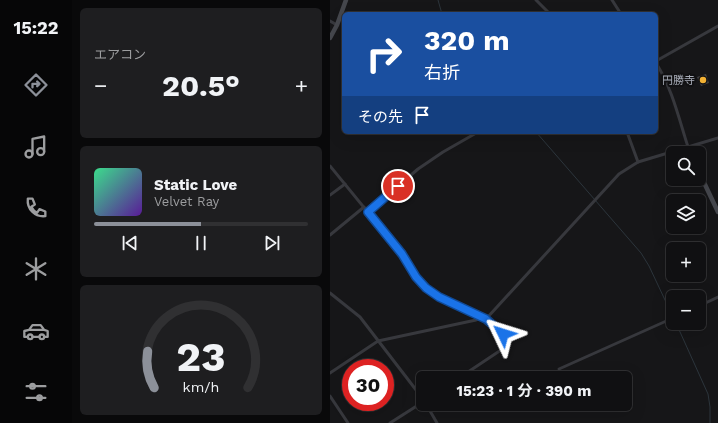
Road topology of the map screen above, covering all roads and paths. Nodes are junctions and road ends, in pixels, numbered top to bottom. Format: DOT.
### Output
graph roads {
  1 [pos="347,0"];
  2 [pos="536,0"];
  3 [pos="618,0"];
  4 [pos="613,2"];
  5 [pos="342,12"];
  6 [pos="342,12"];
  7 [pos="548,12"];
  8 [pos="620,12"];
  9 [pos="330,21"];
  10 [pos="337,25"];
  11 [pos="718,26"];
  12 [pos="330,38"];
  13 [pos="658,61"];
  14 [pos="658,65"];
  15 [pos="474,134"];
  16 [pos="628,134"];
  17 [pos="718,138"];
  18 [pos="687,146"];
  19 [pos="694,146"];
  20 [pos="666,154"];
  21 [pos="638,162"];
  22 [pos="330,166"];
  23 [pos="345,184"];
  24 [pos="706,186"];
  25 [pos="330,195"];
  26 [pos="364,207"];
  27 [pos="368,212"];
  28 [pos="718,212"];
  29 [pos="330,235"];
  30 [pos="330,293"];
  31 [pos="718,297"];
  32 [pos="706,303"];
  33 [pos="481,317"];
  34 [pos="486,319"];
  35 [pos="666,321"];
  36 [pos="378,340"];
  37 [pos="559,369"];
  38 [pos="470,371"];
  39 [pos="330,373"];
  40 [pos="416,391"];
  41 [pos="330,396"];
  42 [pos="416,405"];
  43 [pos="430,411"];
  44 [pos="348,423"];
  45 [pos="390,423"];
  46 [pos="437,423"];
  1 -- 5 [label="street"];
  2 -- 7 [label="street"];
  3 -- 4 [label="street"];
  4 -- 8 [label="street"];
  6 -- 10 [label="street"];
  9 -- 10 [label="street"];
  10 -- 12 [label="street"];
  11 -- 13 [label="street"];
  14 -- 18 [label="street"];
  15 -- 27 [label="street"];
  16 -- 21 [label="street"];
  17 -- 19 [label="street"];
  20 -- 21 [label="street"];
  21 -- 34 [label="street"];
  22 -- 23 [label="street"];
  23 -- 25 [label="street"];
  23 -- 26 [label="street"];
  24 -- 28 [label="street"];
  26 -- 27 [label="street"];
  26 -- 29 [label="street"];
  27 -- 33 [label="street"];
  30 -- 36 [label="street"];
  31 -- 32 [label="street"];
  33 -- 34 [label="street"];
  33 -- 36 [label="street"];
  34 -- 38 [label="street"];
  35 -- 37 [label="street"];
  36 -- 39 [label="street"];
  36 -- 40 [label="street"];
  41 -- 44 [label="street"];
  42 -- 45 [label="street"];
  43 -- 46 [label="street"];
}
